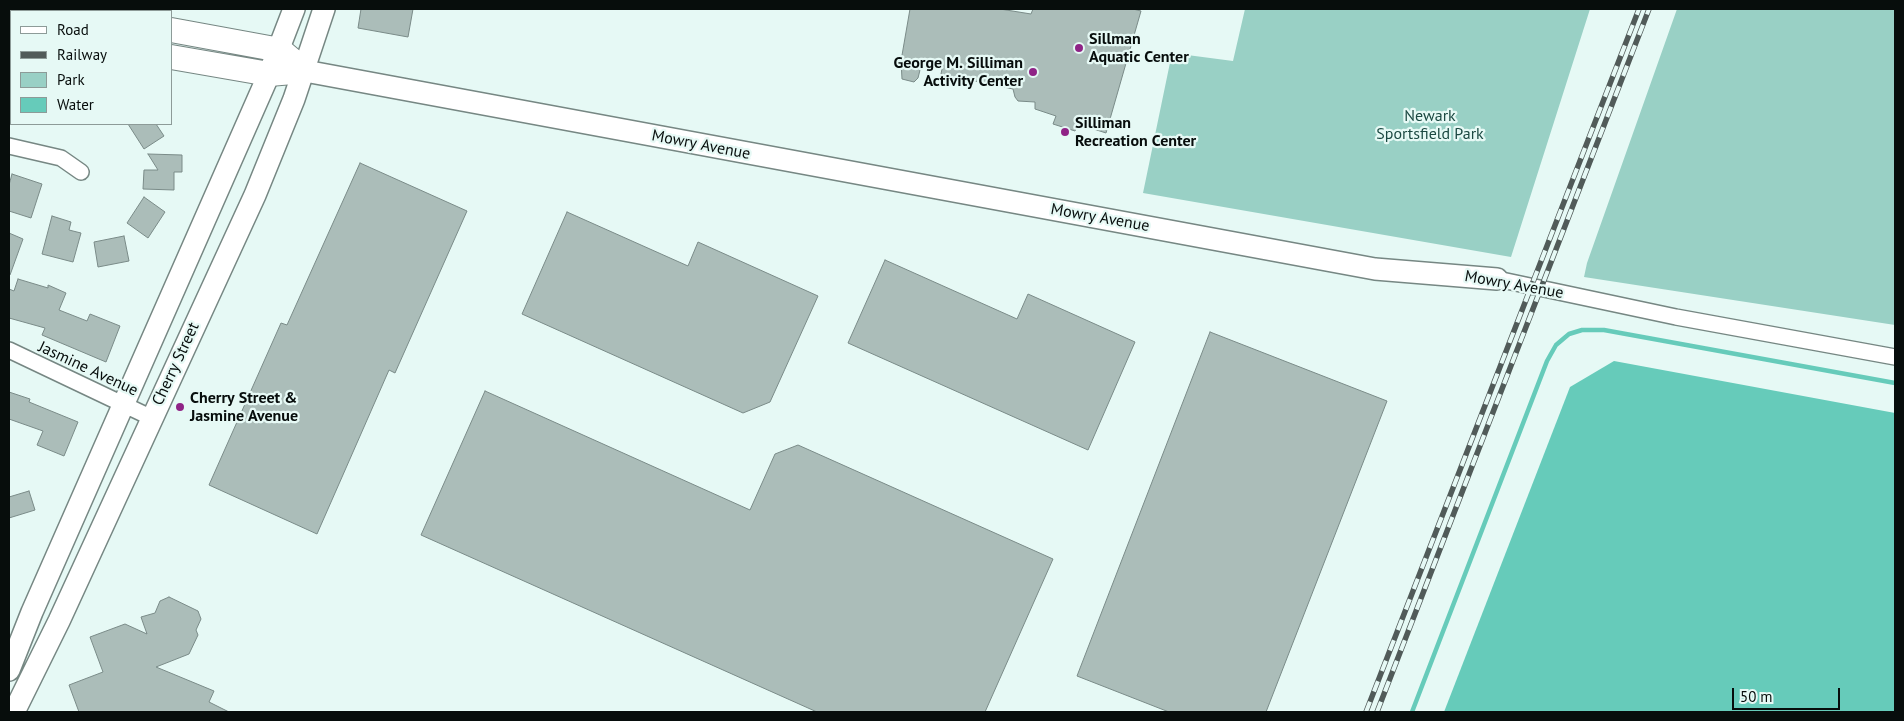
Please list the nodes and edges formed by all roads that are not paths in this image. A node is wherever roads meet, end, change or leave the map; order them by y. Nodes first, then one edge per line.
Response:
1 (294, 9) edge
2 (324, 9) edge
3 (172, 30) edge
4 (280, 50) junction
5 (172, 57) edge
6 (305, 71) junction
7 (269, 74) junction
8 (9, 146) edge
9 (81, 172) dead end
10 (1497, 279) joint
11 (9, 350) edge
12 (1895, 357) edge
13 (124, 405) junction
14 (152, 418) junction
15 (9, 670) edge
16 (14, 712) edge

1 - 4 main road, Cherry Street
2 - 6 main road, Cherry Street
3 - 4 main road, Mowry Avenue
4 - 6 main road, Mowry Avenue
4 - 7 main road, Cherry Street
5 - 7 main road, Mowry Avenue
6 - 7 main road, Mowry Avenue
6 - 10 main road, Mowry Avenue
6 - 14 main road, Cherry Street
7 - 13 main road, Cherry Street
8 - 9 street
10 - 12 street, Mowry Avenue
11 - 13 street, Jasmine Avenue
13 - 14 street, Jasmine Avenue
13 - 15 main road, Cherry Street
14 - 16 main road, Cherry Street

